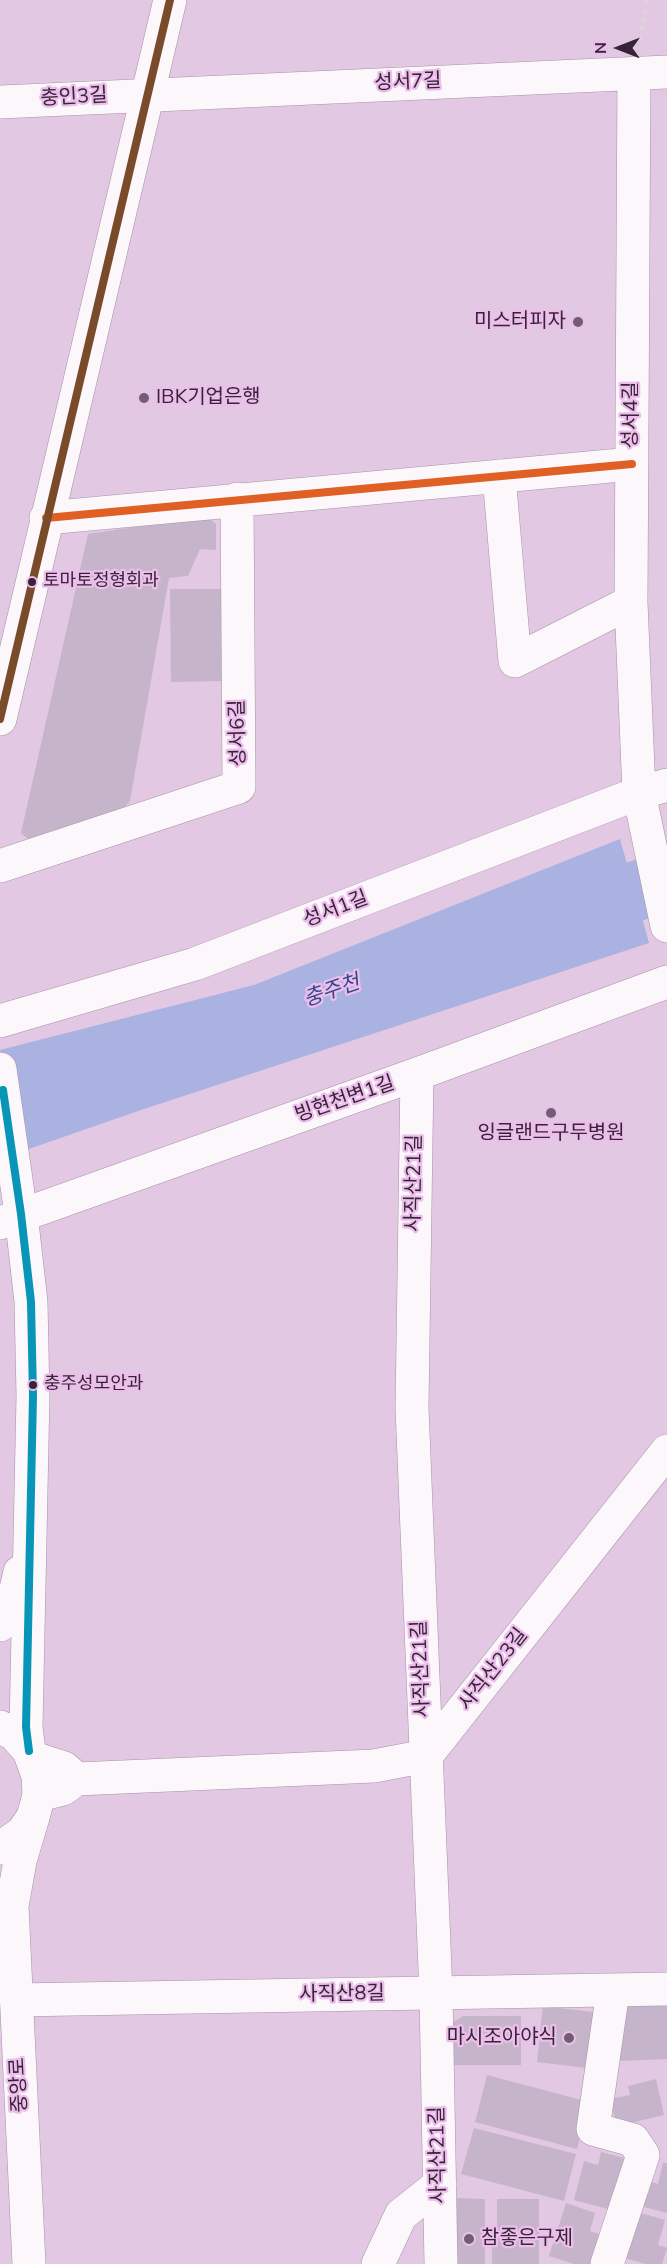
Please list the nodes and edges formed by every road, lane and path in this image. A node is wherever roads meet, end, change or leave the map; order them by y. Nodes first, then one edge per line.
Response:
1 (170, 0) edge
2 (667, 72) edge
3 (634, 73) junction
4 (149, 94) junction
5 (0, 102) edge
6 (632, 464) junction
7 (499, 476) junction
8 (237, 499) junction
9 (46, 518) junction
10 (631, 602) junction
11 (0, 719) edge
12 (653, 789) edge
13 (0, 866) edge
14 (667, 926) edge
15 (667, 982) edge
16 (0, 1021) edge
17 (0, 1069) edge
18 (417, 1074) junction
19 (13, 1208) edge
20 (667, 1451) edge
21 (29, 1538) junction
22 (0, 1625) edge
23 (0, 1727) edge
24 (31, 1755) junction
25 (426, 1756) junction
26 (77, 1779) junction
27 (36, 1806) junction
28 (0, 1848) edge
29 (6, 1896) edge
30 (667, 1989) edge
31 (613, 1991) junction
32 (436, 1994) junction
33 (16, 2000) junction
34 (440, 2184) junction
35 (28, 2264) edge
36 (378, 2264) edge
37 (441, 2264) edge
38 (607, 2264) edge

1 - 4 street
2 - 3 street, 성서7길
3 - 4 street, 성서7길
3 - 6 street, 성서4길
4 - 5 street, 충인3길
4 - 9 street
6 - 7 street
6 - 10 street, 성서4길
7 - 8 street
7 - 10 street
8 - 9 street
8 - 13 street, 성서6길
9 - 11 street
10 - 12 street, 성서4길
12 - 14 street, 성서4길
12 - 16 street, 성서1길
15 - 18 street, 빙현천변1길
17 - 19 street
18 - 19 street, 빙현천변1길
18 - 25 street, 사직산21길
19 - 21 street
20 - 25 street, 사직산23길
21 - 22 street
21 - 24 street
23 - 24 street
24 - 26 street
24 - 27 street
25 - 26 street
25 - 32 street, 사직산21길
26 - 27 street
27 - 28 street
27 - 29 street, 중앙로
29 - 33 street, 중앙로
30 - 31 street, 사직산8길
31 - 32 street, 사직산8길
31 - 38 street
32 - 33 street, 사직산8길
32 - 34 street, 사직산21길
33 - 35 street, 중앙로
34 - 36 street
34 - 37 street, 사직산21길

